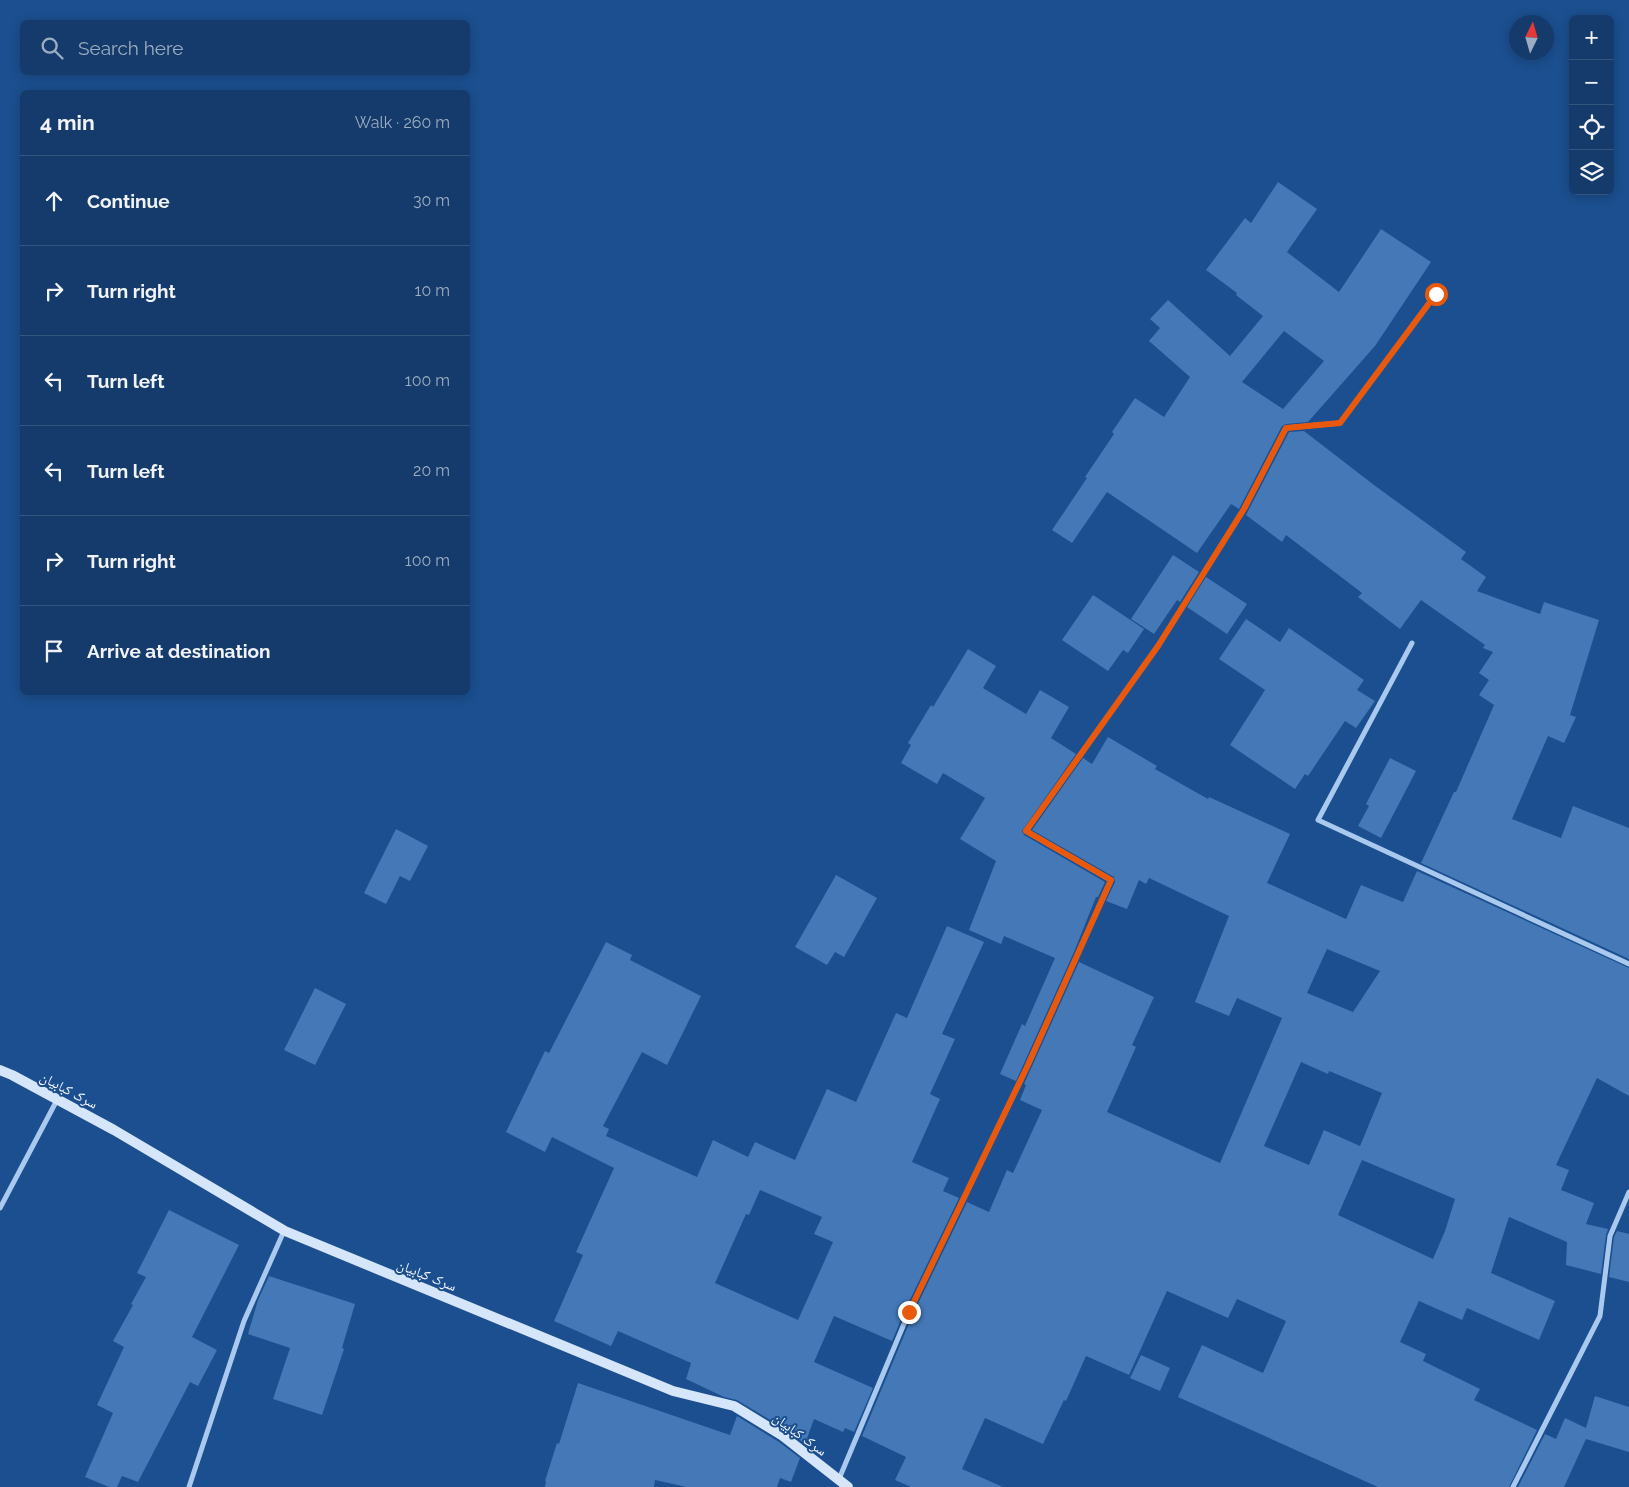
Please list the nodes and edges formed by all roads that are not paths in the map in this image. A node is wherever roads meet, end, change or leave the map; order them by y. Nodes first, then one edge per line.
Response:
1 (1436, 294) dead end
2 (1412, 643) dead end
3 (1629, 964) edge
4 (0, 1070) edge
5 (58, 1099) junction
6 (1629, 1192) edge
7 (0, 1208) edge
8 (284, 1230) junction
9 (839, 1480) junction
10 (189, 1487) edge
11 (848, 1487) edge
12 (1513, 1487) edge

1 - 9 street
2 - 3 street
4 - 5 street, سرک کبابیان
5 - 7 street
5 - 8 street, سرک کبابیان
6 - 12 street
8 - 9 street, سرک کبابیان
8 - 10 street
9 - 11 street, سرک کبابیان

